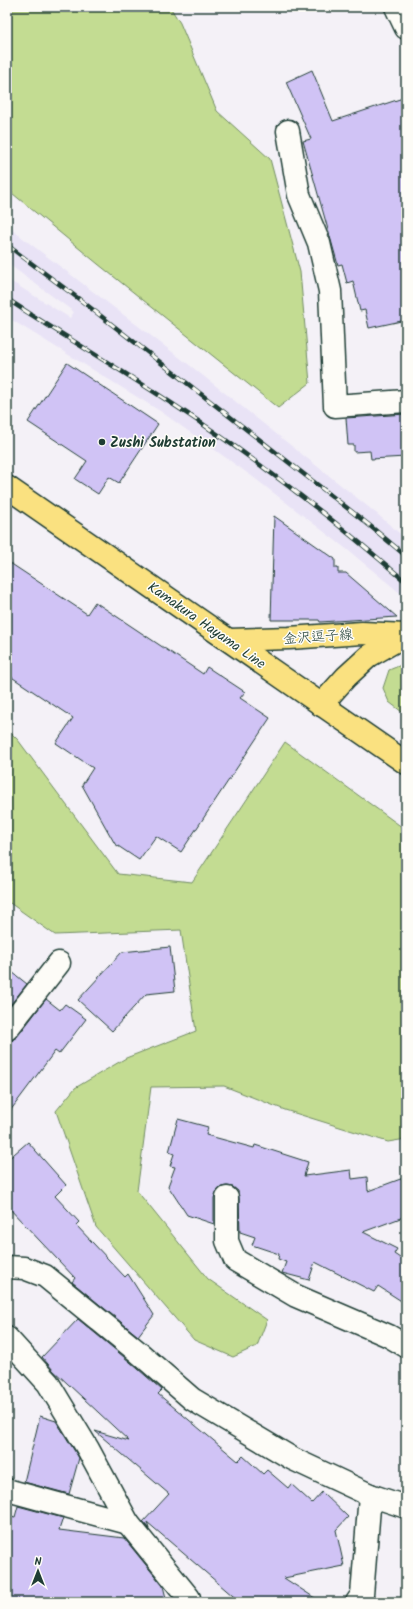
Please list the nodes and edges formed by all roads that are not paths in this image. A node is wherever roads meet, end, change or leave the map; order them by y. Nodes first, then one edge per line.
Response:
1 (396, 7) edge
2 (406, 28) edge
3 (288, 131) dead end
4 (406, 401) edge
5 (7, 487) edge
6 (406, 635) edge
7 (230, 640) junction
8 (321, 705) junction
9 (406, 763) edge
10 (59, 963) dead end
11 (7, 1029) edge
12 (227, 1198) dead end
13 (7, 1267) edge
14 (7, 1338) edge
15 (406, 1346) edge
16 (7, 1490) edge
17 (370, 1494) junction
18 (406, 1507) edge
19 (128, 1523) junction
20 (189, 1602) edge
21 (358, 1602) edge

1 - 2 street
3 - 4 street
5 - 7 main road, Kamakura Hayama Line
6 - 7 main road, 金沢逗子線
6 - 8 main road, 金沢逗子線
7 - 8 main road, Kamakura Hayama Line
8 - 9 main road, Kamakura Hayama Line
10 - 11 street
12 - 15 street
13 - 17 street
14 - 19 street
16 - 19 street
17 - 18 street
17 - 21 street
19 - 20 street

